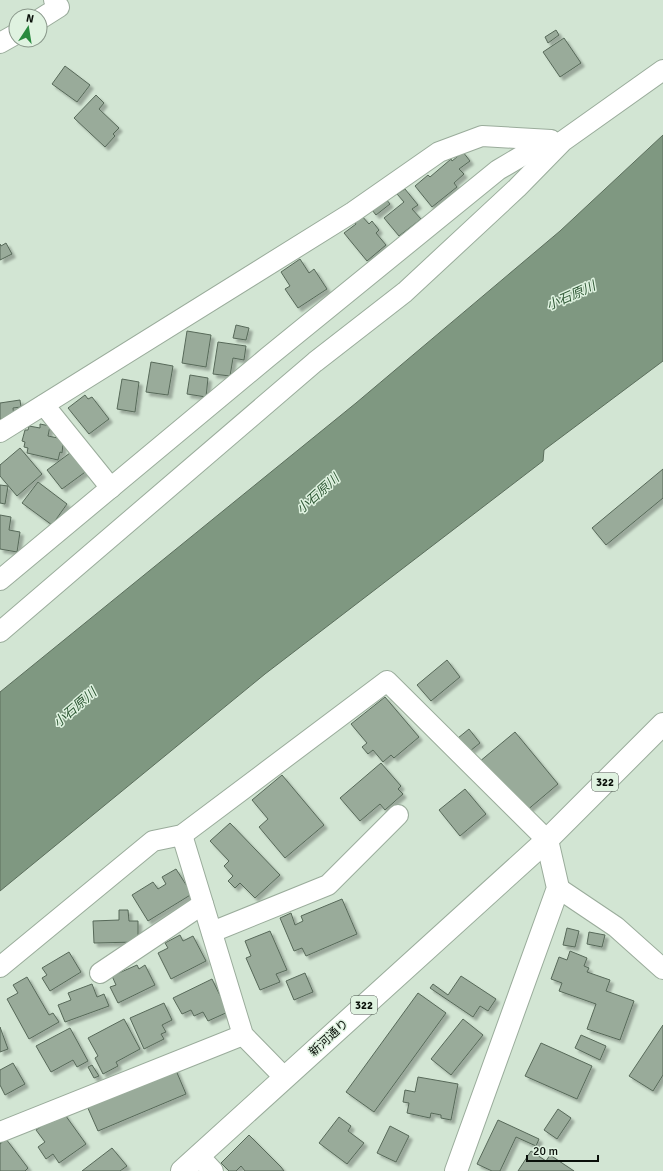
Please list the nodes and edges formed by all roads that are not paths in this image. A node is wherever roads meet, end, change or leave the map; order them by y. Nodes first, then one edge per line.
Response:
1 (54, 0) edge
2 (48, 14) edge
3 (663, 70) edge
4 (556, 141) junction
5 (44, 405) junction
6 (0, 432) edge
7 (111, 488) junction
8 (0, 580) edge
9 (0, 632) edge
10 (663, 724) edge
11 (398, 815) dead end
12 (182, 835) junction
13 (547, 840) junction
14 (558, 888) junction
15 (203, 904) junction
16 (212, 932) junction
17 (0, 967) edge
18 (663, 969) edge
19 (100, 973) dead end
20 (243, 1035) junction
21 (285, 1078) junction
22 (0, 1132) edge
23 (206, 1163) edge
24 (182, 1171) edge
25 (456, 1171) edge

1 - 2 street
3 - 4 street
4 - 5 street
4 - 7 street
4 - 9 street
5 - 6 street
5 - 7 street
7 - 8 street
10 - 13 main road, 322
11 - 16 street
12 - 13 street
12 - 15 street
12 - 17 street
13 - 14 main road
13 - 21 main road, 新河通り / 322
14 - 18 street
14 - 25 main road
15 - 16 street
15 - 19 street
16 - 20 street
20 - 21 street
20 - 22 street
21 - 23 main road, 新河通り / 322
23 - 24 main road, 新河通り / 322

